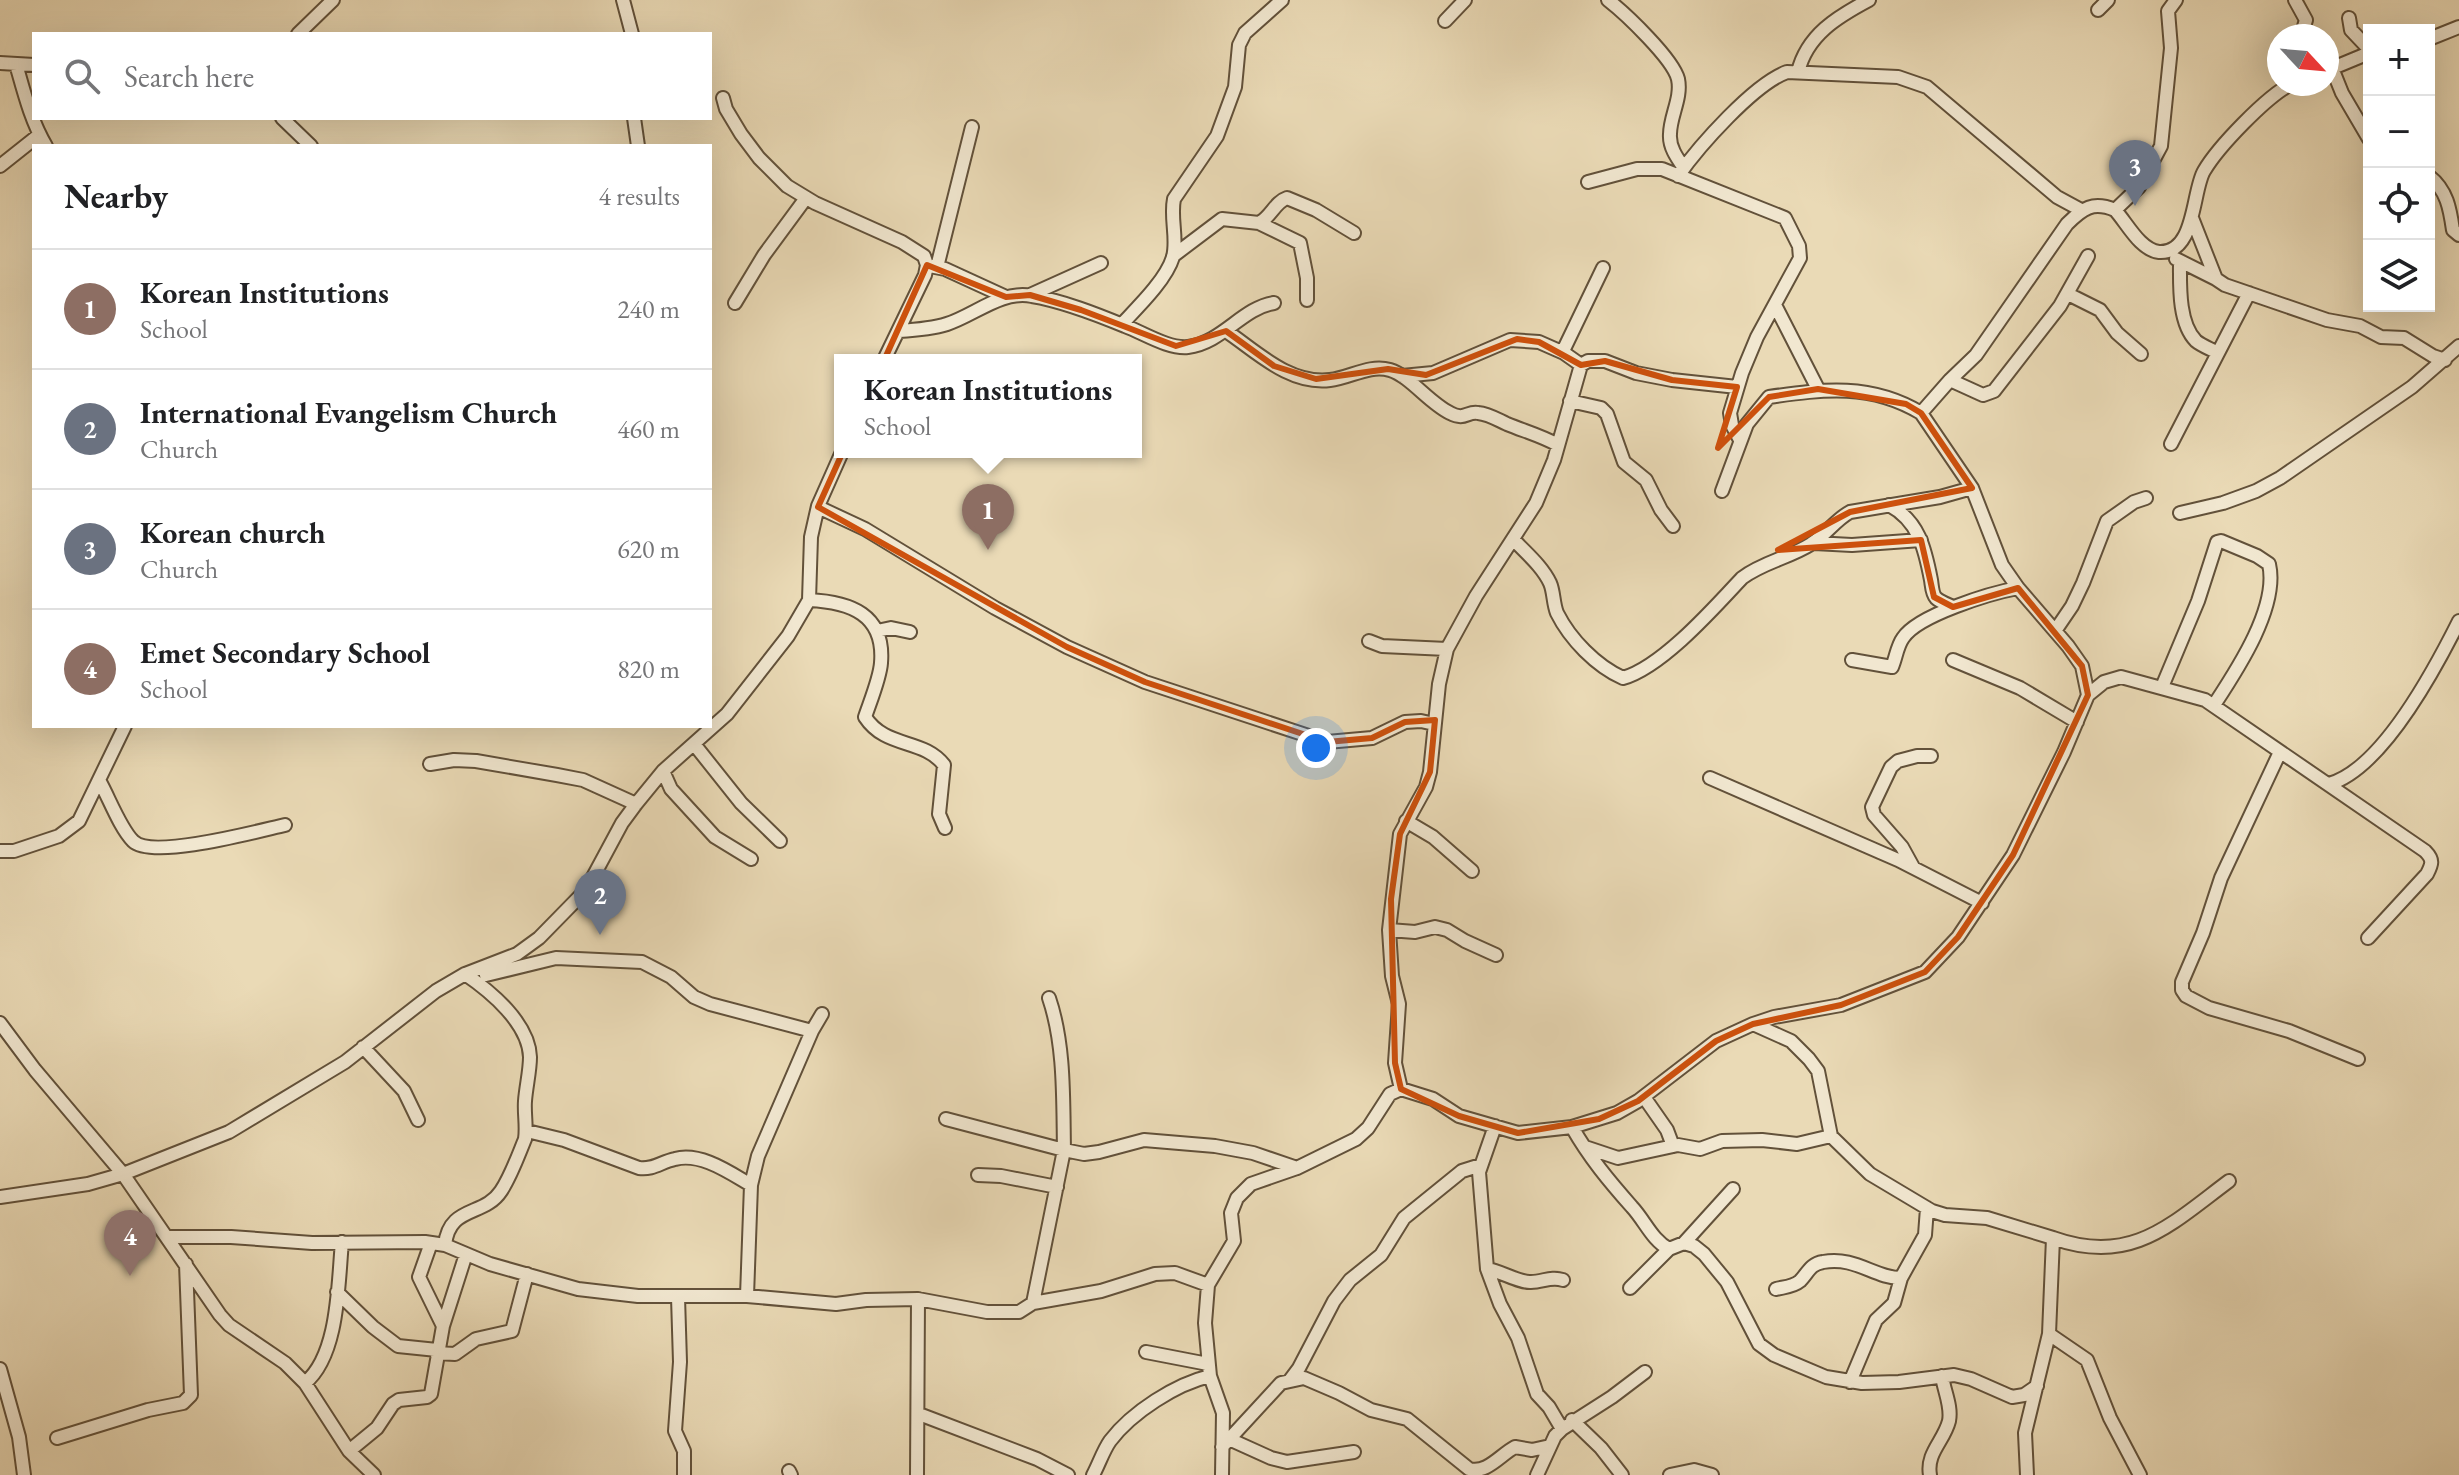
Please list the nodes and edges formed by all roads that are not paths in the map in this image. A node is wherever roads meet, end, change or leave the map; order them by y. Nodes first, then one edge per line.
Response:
1 (333, 0) edge
2 (623, 0) edge
3 (1282, 0) edge
4 (1465, 0) edge
5 (1608, 0) edge
6 (1869, 0) edge
7 (2108, 0) edge
8 (2176, 0) edge
9 (2295, 0) edge
10 (2098, 10) dead end
11 (2349, 18) dead end
12 (1445, 21) dead end
13 (2305, 24) edge
14 (2459, 27) edge
15 (300, 32) edge
16 (631, 32) edge
17 (2435, 37) edge
18 (2363, 44) edge
19 (2363, 54) edge
20 (0, 63) edge
21 (16, 64) junction
22 (2339, 64) edge
23 (32, 65) edge
24 (1798, 72) junction
25 (2339, 87) edge
26 (2276, 96) edge
27 (723, 98) dead end
28 (32, 111) edge
29 (35, 120) edge
30 (284, 120) edge
31 (634, 120) edge
32 (972, 127) dead end
33 (2363, 129) edge
34 (42, 140) edge
35 (309, 144) edge
36 (638, 144) edge
37 (32, 146) edge
38 (0, 166) edge
39 (1681, 172) junction
40 (1588, 182) dead end
41 (2435, 182) edge
42 (806, 198) junction
43 (2081, 210) junction
44 (2115, 210) junction
45 (2192, 218) junction
46 (1259, 223) junction
47 (1354, 233) dead end
48 (2459, 235) edge
49 (2162, 252) junction
50 (1173, 256) junction
51 (2088, 256) dead end
52 (2180, 261) junction
53 (1101, 263) dead end
54 (932, 266) junction
55 (1603, 268) dead end
56 (2216, 279) junction
57 (2249, 293) junction
58 (2068, 294) junction
59 (1030, 295) junction
60 (1006, 297) junction
61 (1307, 300) dead end
62 (735, 303) dead end
63 (1274, 303) dead end
64 (1775, 305) junction
65 (1122, 324) junction
66 (899, 331) junction
67 (1226, 331) junction
68 (2459, 346) edge
69 (1564, 353) junction
70 (2218, 353) junction
71 (887, 354) edge
72 (2141, 354) dead end
73 (2445, 360) junction
74 (1581, 365) junction
75 (1402, 376) junction
76 (1950, 380) junction
77 (1737, 387) junction
78 (1818, 389) junction
79 (1570, 401) junction
80 (1921, 413) junction
81 (1740, 440) junction
82 (2171, 444) dead end
83 (1558, 445) junction
84 (839, 458) edge
85 (1972, 488) junction
86 (1722, 491) dead end
87 (2146, 498) dead end
88 (1889, 505) junction
89 (818, 507) junction
90 (2180, 513) dead end
91 (1673, 526) dead end
92 (1514, 540) junction
93 (1921, 540) junction
94 (1814, 543) junction
95 (2018, 588) junction
96 (809, 600) junction
97 (1953, 607) junction
98 (2459, 621) edge
99 (877, 631) junction
100 (2055, 631) junction
101 (910, 632) dead end
102 (1369, 641) dead end
103 (1447, 649) junction
104 (1852, 660) dead end
105 (1953, 660) dead end
106 (2162, 687) junction
107 (2088, 695) junction
108 (2214, 705) junction
109 (2077, 722) junction
110 (1434, 724) junction
111 (124, 728) edge
112 (694, 744) junction
113 (2280, 752) junction
114 (1931, 756) dead end
115 (430, 764) dead end
116 (663, 771) junction
117 (1710, 778) dead end
118 (100, 782) junction
119 (2329, 784) junction
120 (636, 804) junction
121 (1406, 821) junction
122 (285, 825) dead end
123 (945, 828) dead end
124 (780, 841) dead end
125 (0, 851) edge
126 (751, 859) dead end
127 (1913, 867) junction
128 (1472, 871) dead end
129 (1982, 903) junction
130 (1389, 930) junction
131 (2368, 938) dead end
132 (1496, 955) dead end
133 (468, 976) junction
134 (1049, 998) dead end
135 (822, 1014) dead end
136 (0, 1023) edge
137 (1753, 1024) junction
138 (812, 1031) junction
139 (363, 1047) junction
140 (2358, 1059) dead end
141 (1401, 1089) junction
142 (1644, 1097) junction
143 (946, 1119) dead end
144 (418, 1120) dead end
145 (1495, 1126) junction
146 (1572, 1127) junction
147 (527, 1131) junction
148 (1831, 1136) junction
149 (1673, 1146) junction
150 (1583, 1147) junction
151 (1064, 1150) junction
152 (1481, 1165) junction
153 (1297, 1168) junction
154 (123, 1174) junction
155 (978, 1175) dead end
156 (2229, 1181) dead end
157 (751, 1185) junction
158 (1057, 1187) junction
159 (1733, 1189) dead end
160 (0, 1197) edge
161 (1927, 1208) junction
162 (168, 1237) junction
163 (2053, 1238) junction
164 (342, 1242) junction
165 (431, 1243) junction
166 (1684, 1243) junction
167 (445, 1245) junction
168 (1669, 1249) junction
169 (466, 1254) junction
170 (186, 1264) junction
171 (1487, 1269) junction
172 (527, 1274) junction
173 (1901, 1278) junction
174 (1563, 1280) dead end
175 (1208, 1285) junction
176 (1630, 1288) dead end
177 (1776, 1289) dead end
178 (337, 1292) junction
179 (747, 1296) junction
180 (678, 1297) junction
181 (918, 1299) junction
182 (1033, 1303) junction
183 (443, 1326) junction
184 (2049, 1334) junction
185 (436, 1352) junction
186 (1146, 1352) dead end
187 (0, 1369) edge
188 (1209, 1370) junction
189 (1645, 1372) dead end
190 (1942, 1376) junction
191 (1290, 1380) junction
192 (1850, 1382) junction
193 (305, 1383) junction
194 (2037, 1386) junction
195 (919, 1414) junction
196 (1567, 1424) junction
197 (57, 1438) dead end
198 (1225, 1443) junction
199 (1550, 1446) junction
200 (349, 1451) junction
201 (1354, 1452) dead end
202 (1050, 1470) edge
203 (24, 1475) edge
204 (374, 1475) edge
205 (684, 1475) edge
206 (917, 1475) edge
207 (1068, 1475) edge
208 (1093, 1475) edge
209 (1222, 1475) edge
210 (1537, 1475) edge
211 (1622, 1475) edge
212 (1670, 1475) edge
213 (1712, 1475) edge
214 (1930, 1475) edge
215 (2027, 1475) edge
216 (2140, 1475) edge

1 - 15 street
2 - 16 street
3 - 50 street
4 - 12 street
5 - 39 street
6 - 24 street
7 - 10 street
8 - 44 street
9 - 13 street
11 - 18 street
14 - 17 street
19 - 22 street
20 - 21 street
21 - 23 street
21 - 28 street
24 - 39 street
24 - 43 street
25 - 33 street
26 - 45 street
27 - 42 street
29 - 34 street
30 - 35 street
31 - 36 street
32 - 54 street
37 - 38 street
39 - 40 street
39 - 64 street
41 - 48 street
42 - 54 street
42 - 62 street
43 - 44 street
43 - 76 street
44 - 49 street
45 - 49 street
45 - 56 street
46 - 47 street
46 - 50 street
46 - 61 street
49 - 52 street
50 - 65 street
51 - 58 street
52 - 56 street
52 - 70 street
53 - 59 street
54 - 60 street
54 - 66 street
55 - 69 street
56 - 57 street
57 - 70 street
57 - 73 street
58 - 72 street
58 - 76 street
59 - 60 street
59 - 65 street
60 - 66 street
63 - 67 street
64 - 77 street
64 - 78 street
65 - 67 street
66 - 71 street
67 - 75 street
68 - 73 street
69 - 74 street
69 - 75 street
70 - 82 street
73 - 90 street
74 - 77 street
74 - 79 street
75 - 83 street
76 - 80 street
77 - 81 street
78 - 80 street
78 - 81 street
79 - 83 street
79 - 91 street
80 - 85 street
81 - 86 street
83 - 92 street
84 - 89 street
85 - 88 street
85 - 95 street
87 - 100 street
88 - 93 street
88 - 94 street
89 - 96 street
89 - 110 street
92 - 94 street
92 - 103 street
93 - 94 street
93 - 97 street
95 - 97 street
95 - 100 street
96 - 99 street
96 - 112 street
97 - 104 street
98 - 119 street
99 - 101 street
99 - 123 street
100 - 107 street
102 - 103 street
103 - 110 street
105 - 109 street
106 - 107 street
106 - 108 street
106 - 108 street
107 - 109 street
108 - 113 street
109 - 129 street
110 - 121 street
111 - 118 street
112 - 116 street
112 - 124 street
113 - 119 street
113 - 140 street
114 - 127 street
115 - 120 street
116 - 120 street
116 - 126 street
117 - 127 street
118 - 122 street
118 - 125 street
119 - 131 street
120 - 133 street
121 - 128 street
121 - 130 street
127 - 129 street
129 - 137 street
130 - 132 street
130 - 141 street
133 - 138 street
133 - 139 street
133 - 147 street
134 - 151 street
135 - 138 street
136 - 154 street
137 - 142 street
137 - 148 street
138 - 157 street
139 - 144 street
139 - 154 street
141 - 145 street
141 - 153 street
142 - 146 street
142 - 149 street
143 - 151 street
145 - 146 street
145 - 152 street
146 - 150 street
147 - 157 street
147 - 167 street
148 - 149 street
148 - 161 street
149 - 150 street
150 - 168 street
151 - 153 street
151 - 158 street
152 - 171 street
152 - 191 street
153 - 175 street
154 - 160 street
154 - 162 street
155 - 158 street
156 - 163 street
157 - 179 street
158 - 182 street
159 - 166 street
161 - 163 street
161 - 173 street
162 - 164 street
162 - 170 street
163 - 184 street
164 - 165 street
164 - 178 street
165 - 167 street
165 - 183 street
166 - 168 street
166 - 192 street
167 - 169 street
168 - 176 street
169 - 172 street
169 - 183 street
170 - 193 street
170 - 197 street
171 - 174 street
171 - 196 street
172 - 180 street
172 - 185 street
173 - 177 street
173 - 192 street
175 - 182 street
175 - 188 street
178 - 185 street
178 - 193 street
179 - 180 street
179 - 181 street
180 - 205 street
181 - 182 street
181 - 195 street
183 - 185 street
184 - 194 street
184 - 216 street
185 - 200 street
186 - 188 street
187 - 203 street
188 - 198 street
188 - 208 street
189 - 196 street
190 - 192 street
190 - 194 street
190 - 214 street
191 - 198 street
191 - 199 street
193 - 200 street
194 - 215 street
195 - 202 street
195 - 206 street
196 - 199 street
196 - 211 street
198 - 201 street
198 - 209 street
199 - 210 street
200 - 204 street
202 - 207 street
212 - 213 street

